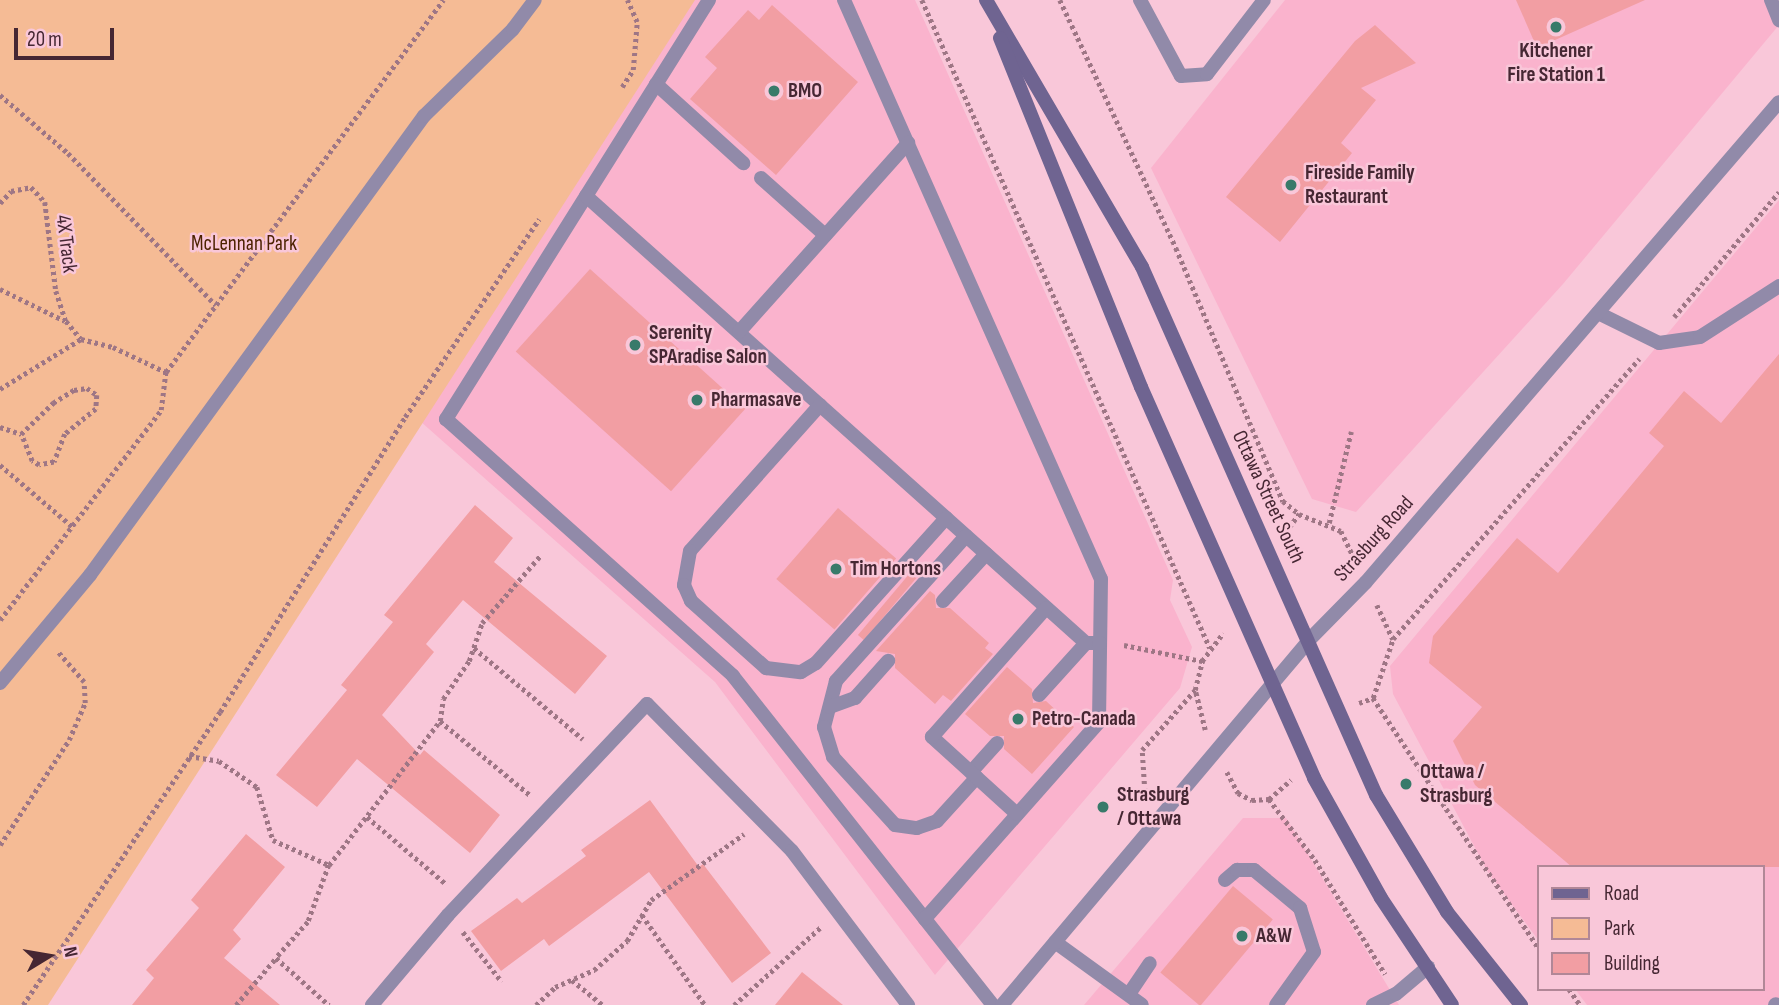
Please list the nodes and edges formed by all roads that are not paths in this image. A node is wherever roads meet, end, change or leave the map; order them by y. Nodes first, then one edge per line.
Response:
1 (535, 0) edge
2 (709, 0) edge
3 (844, 0) edge
4 (985, 0) edge
5 (1140, 0) edge
6 (1264, 0) edge
7 (1770, 0) edge
8 (1779, 20) edge
9 (656, 84) junction
10 (1779, 102) edge
11 (908, 143) junction
12 (744, 163) dead end
13 (761, 178) dead end
14 (586, 196) junction
15 (825, 235) junction
16 (1779, 286) edge
17 (1598, 313) junction
18 (739, 332) junction
19 (820, 405) junction
20 (946, 518) junction
21 (966, 536) junction
22 (986, 554) junction
23 (943, 601) dead end
24 (1046, 608) junction
25 (1309, 640) junction
26 (1093, 643) junction
27 (888, 661) dead end
28 (1274, 682) junction
29 (0, 683) edge
30 (1040, 695) dead end
31 (830, 707) junction
32 (997, 743) dead end
33 (974, 775) junction
34 (1017, 814) junction
35 (1225, 880) dead end
36 (925, 919) junction
37 (1055, 942) junction
38 (1150, 963) dead end
39 (1428, 967) junction
40 (1129, 994) junction
41 (372, 1005) edge
42 (908, 1005) edge
43 (993, 1005) edge
44 (1002, 1005) edge
45 (1142, 1005) edge
46 (1276, 1005) edge
47 (1373, 1005) edge
48 (1452, 1005) edge
49 (1521, 1005) edge

1 - 29 street
2 - 9 street
3 - 11 street
4 - 25 main road, Ottawa Street South
4 - 28 main road, Ottawa Street South
5 - 6 street
7 - 8 street
9 - 12 street
9 - 14 street
10 - 17 street, Strasburg Road
11 - 15 street
11 - 26 street
13 - 15 street
14 - 18 street
14 - 36 street
15 - 18 street
16 - 17 street
17 - 25 street, Strasburg Road
18 - 19 street
19 - 20 street
19 - 20 street
20 - 21 street
21 - 22 street
21 - 31 street
22 - 23 street
22 - 24 street
24 - 26 street
24 - 33 street
25 - 28 street, Strasburg Road
25 - 49 main road, Ottawa Street South
26 - 30 street
26 - 34 street
27 - 31 street
28 - 37 street, Strasburg Road
28 - 39 main road, Ottawa Street South
31 - 33 street
32 - 33 street
33 - 34 street
34 - 36 street
35 - 46 street
36 - 43 street
37 - 40 street
37 - 44 street, Strasburg Road
38 - 40 street
39 - 47 street
39 - 48 main road, Ottawa Street South
40 - 45 street
41 - 42 street

